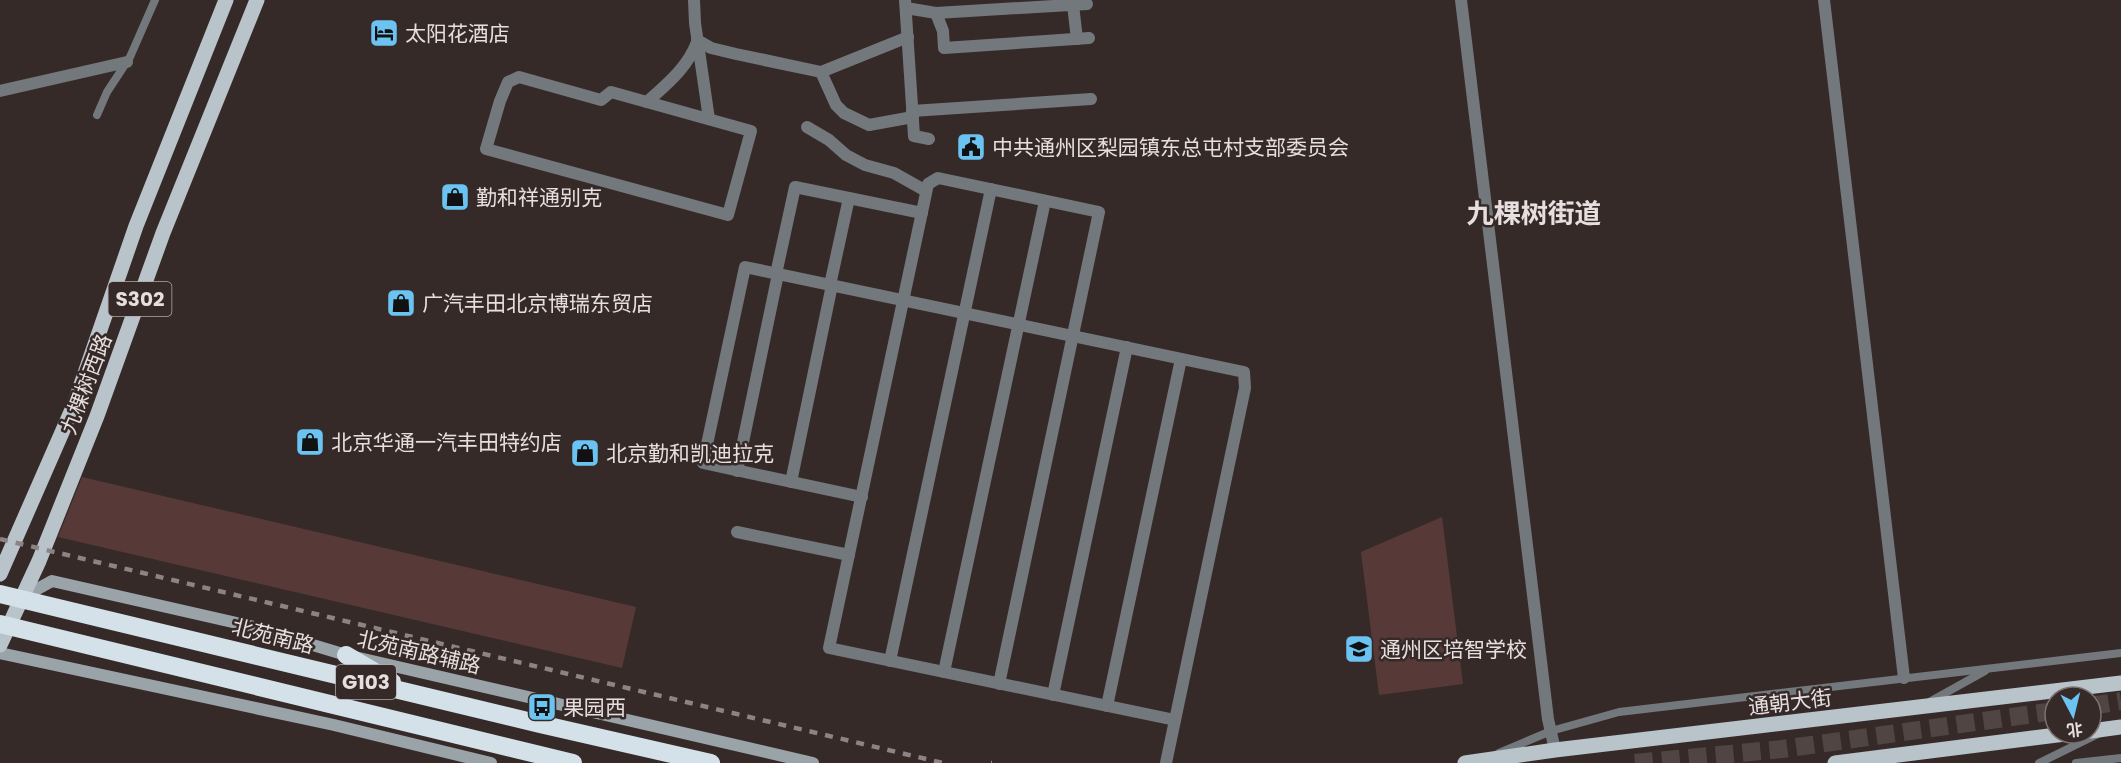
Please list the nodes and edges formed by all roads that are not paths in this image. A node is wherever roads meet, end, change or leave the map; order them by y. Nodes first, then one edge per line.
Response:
1 (155, 0) edge
2 (226, 0) edge
3 (257, 0) edge
4 (694, 0) edge
5 (1461, 0) edge
6 (1824, 0) edge
7 (905, 4) edge
8 (1087, 4) dead end
9 (1074, 5) junction
10 (936, 14) junction
11 (908, 38) junction
12 (697, 40) junction
13 (127, 62) junction
14 (821, 72) junction
15 (0, 91) edge
16 (1091, 99) dead end
17 (647, 102) junction
18 (913, 114) junction
19 (97, 115) dead end
20 (709, 119) junction
21 (807, 127) dead end
22 (929, 139) dead end
23 (990, 189) junction
24 (927, 191) junction
25 (849, 198) junction
26 (1045, 201) junction
27 (922, 213) junction
28 (777, 274) junction
29 (831, 285) junction
30 (903, 300) junction
31 (964, 313) junction
32 (1018, 324) junction
33 (1072, 336) junction
34 (1127, 347) junction
35 (1181, 359) junction
36 (737, 471) junction
37 (791, 482) junction
38 (862, 497) junction
39 (737, 531) dead end
40 (849, 555) junction
41 (0, 574) edge
42 (0, 594) edge
43 (21, 598) junction
44 (4, 625) edge
45 (0, 645) edge
46 (0, 653) edge
47 (2121, 653) edge
48 (346, 655) junction
49 (890, 661) junction
50 (1991, 668) junction
51 (945, 672) junction
52 (1904, 678) junction
53 (2121, 683) edge
54 (999, 684) junction
55 (409, 693) junction
56 (1053, 695) junction
57 (1107, 706) junction
58 (1920, 707) junction
59 (1174, 720) junction
60 (2116, 728) edge
61 (1551, 731) junction
62 (2043, 737) edge
63 (1555, 750) junction
64 (2121, 758) edge
65 (1482, 760) junction
66 (491, 763) edge
67 (573, 763) edge
68 (711, 763) edge
69 (813, 763) edge
70 (1166, 763) edge
71 (1465, 763) edge
72 (1835, 763) edge
73 (2039, 763) edge
74 (2076, 763) edge

1 - 13 lane
2 - 41 main road, 九棵树西路 / S302
3 - 43 main road, 九棵树西路 / S302
4 - 12 street
5 - 61 street
6 - 52 street
7 - 10 street
7 - 11 street
8 - 9 street
9 - 10 street
9 - 10 street
11 - 14 street
11 - 18 street
12 - 14 street
12 - 17 street
12 - 20 street
13 - 15 street
13 - 19 lane
14 - 18 street
16 - 18 street
17 - 20 street
17 - 20 street
18 - 22 street
21 - 24 street
23 - 24 street
23 - 26 street
23 - 31 street
24 - 27 street
25 - 27 street
25 - 28 street
25 - 29 street
26 - 32 street
26 - 33 street
27 - 30 street
28 - 29 street
28 - 36 street
28 - 36 street
29 - 30 street
29 - 37 street
30 - 31 street
30 - 38 street
31 - 32 street
31 - 49 street
32 - 33 street
32 - 51 street
33 - 34 street
33 - 54 street
34 - 35 street
34 - 56 street
35 - 57 street
35 - 59 street
36 - 37 street
37 - 38 street
38 - 40 street
39 - 40 street
40 - 49 street
42 - 43 highway, 北苑南路 / G103
43 - 44 main road, 九棵树西路 / S302
43 - 48 street, 北苑南路辅路
43 - 55 highway, 北苑南路 / G103
44 - 45 main road, 九棵树西路 / S302
44 - 67 highway, G103
46 - 66 street
47 - 50 lane
48 - 55 highway
48 - 69 street, 北苑南路辅路
49 - 51 street
50 - 52 lane
50 - 58 lane
51 - 54 street
52 - 61 lane
53 - 58 main road, 通朝大街
54 - 56 street
55 - 68 highway, 北苑南路 / G103
56 - 57 street
57 - 59 street
58 - 63 main road, 通朝大街
59 - 70 street
60 - 73 lane
61 - 63 street
61 - 65 lane
62 - 72 main road
63 - 65 main road, 通朝大街
64 - 74 lane
65 - 71 main road, 通朝大街

